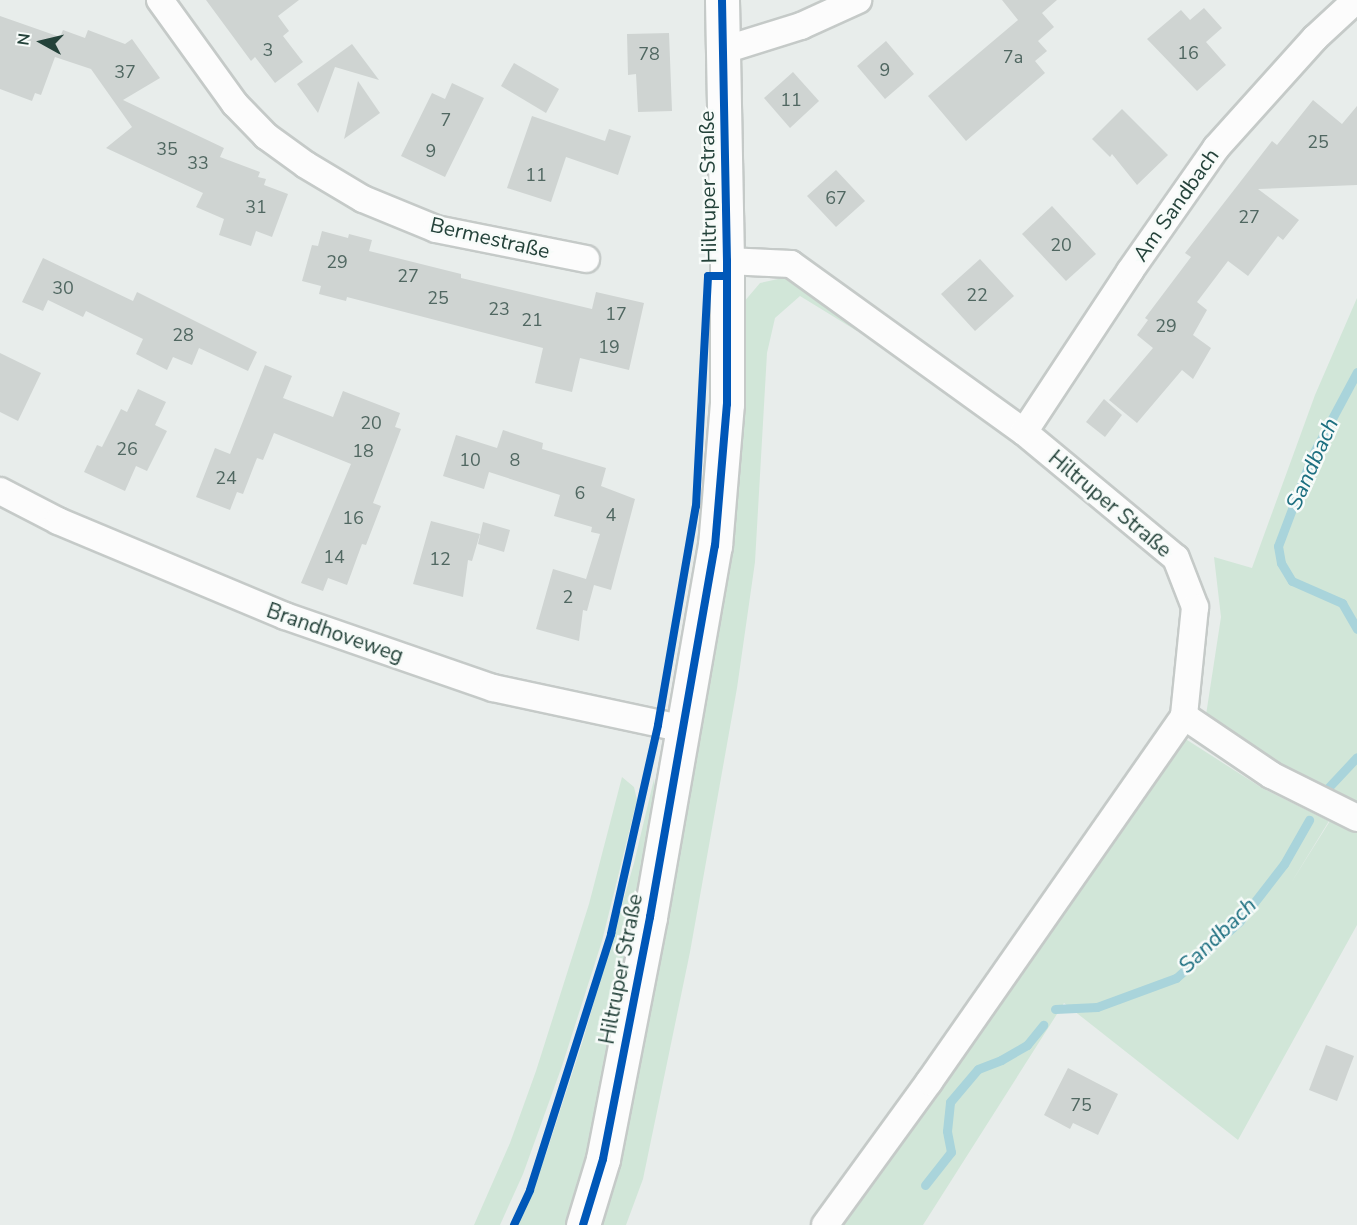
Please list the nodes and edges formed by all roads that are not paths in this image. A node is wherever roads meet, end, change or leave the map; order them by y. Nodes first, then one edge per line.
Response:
1 (160, 0) edge
2 (722, 0) edge
3 (858, 0) edge
4 (1356, 0) edge
5 (724, 50) junction
6 (586, 259) dead end
7 (727, 261) junction
8 (1024, 432) junction
9 (0, 491) edge
10 (1184, 716) junction
11 (685, 729) junction
12 (1357, 818) edge
13 (583, 1225) edge
14 (825, 1225) edge

1 - 6 street, Bermestraße
2 - 5 street, Hiltruper Straße
3 - 5 street
4 - 8 street, Am Sandbach
5 - 7 street, Hiltruper Straße
7 - 8 street, Hiltruper Straße
7 - 11 street, Hiltruper Straße
8 - 10 street, Hiltruper Straße
9 - 11 street, Brandhoveweg
10 - 12 street
10 - 14 street, Hiltruper Straße
11 - 13 street, Hiltruper Straße

